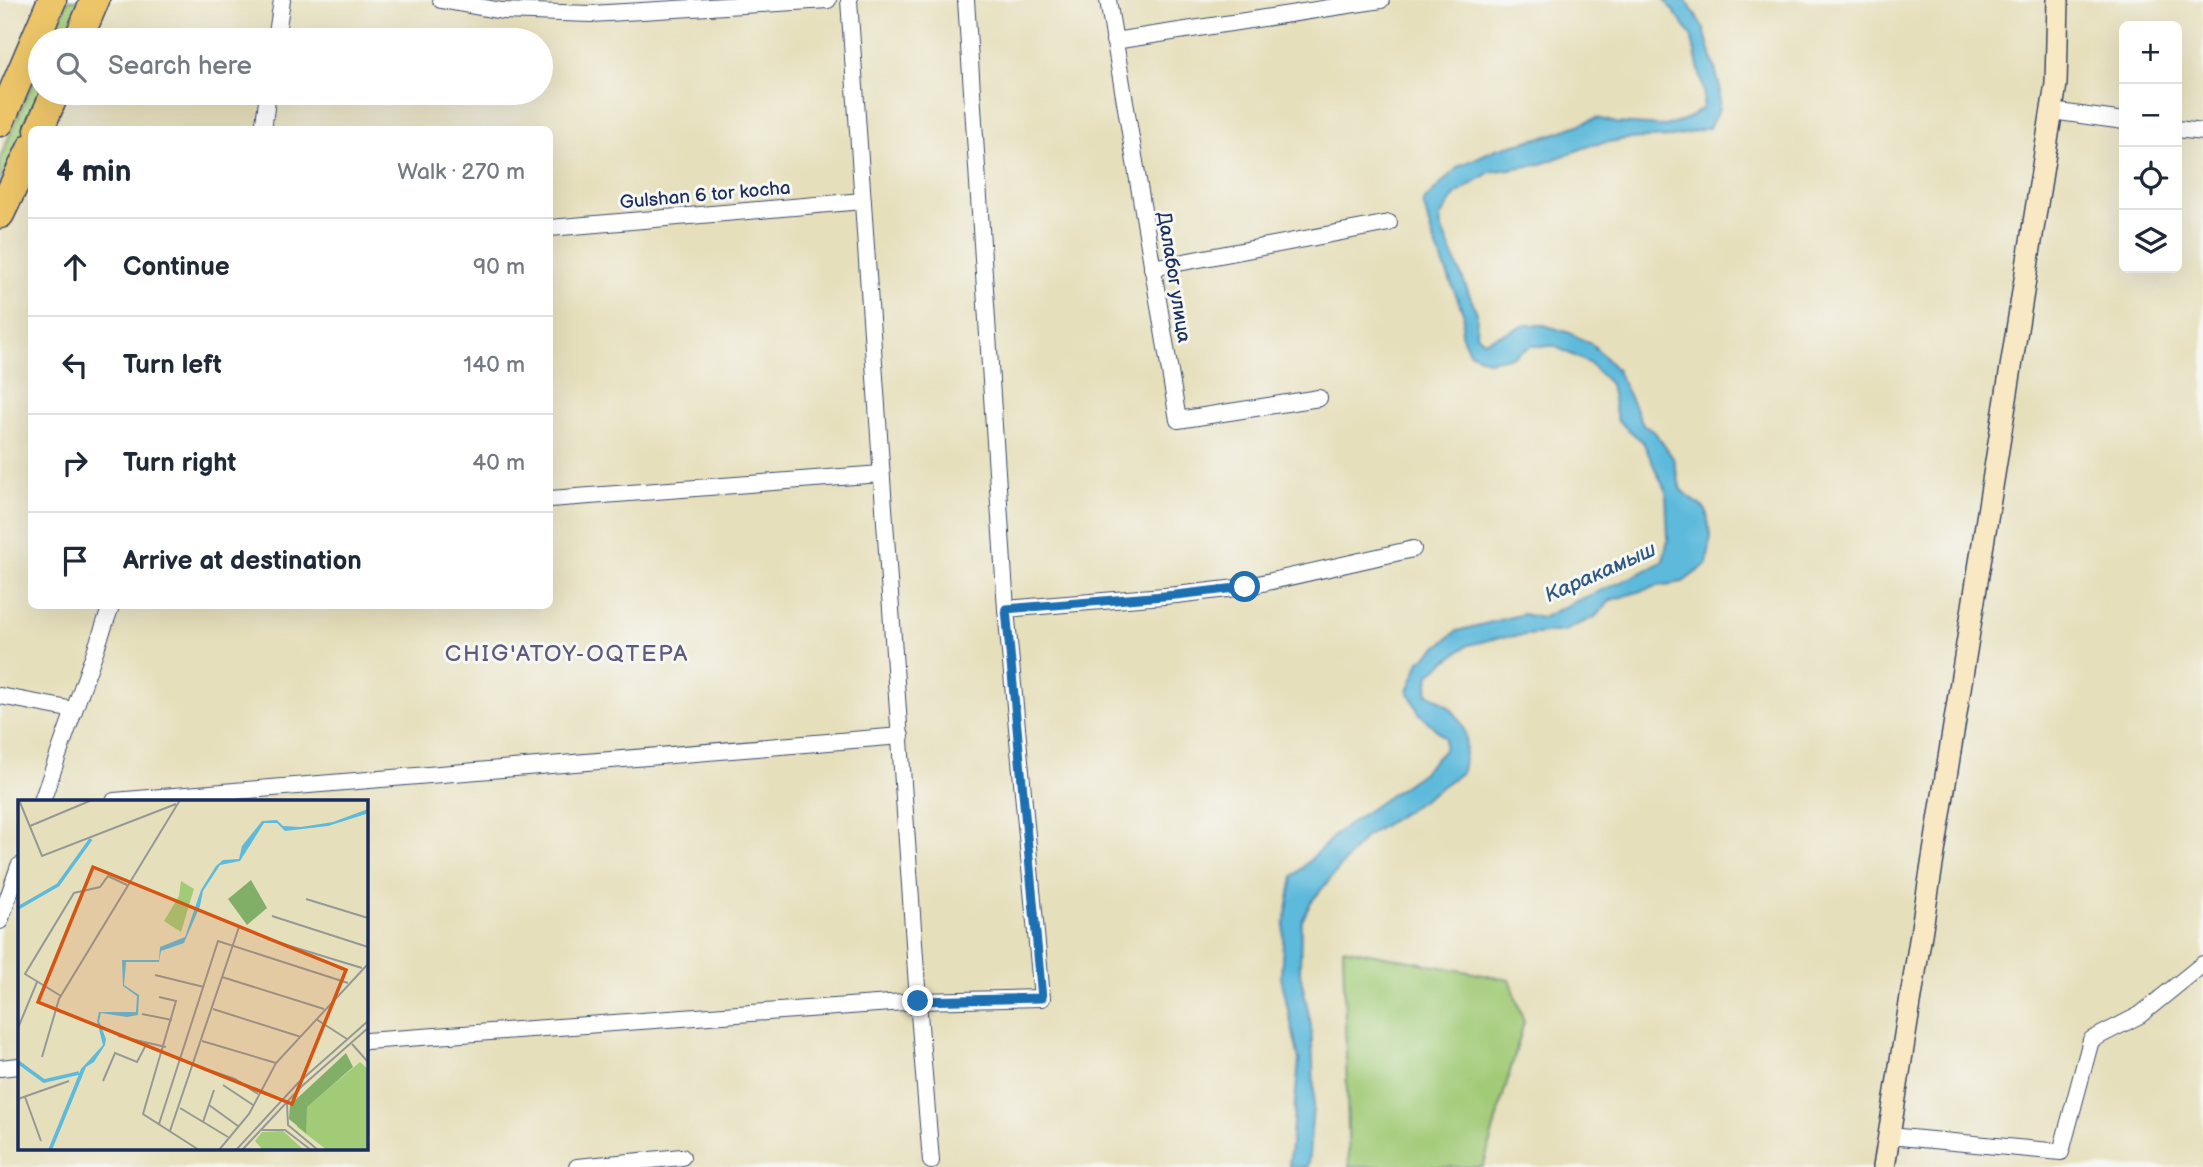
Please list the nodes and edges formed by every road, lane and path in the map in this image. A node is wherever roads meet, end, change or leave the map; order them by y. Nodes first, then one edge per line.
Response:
1 (40, 0) edge
2 (52, 0) edge
3 (95, 0) edge
4 (282, 0) edge
5 (441, 0) edge
6 (828, 0) edge
7 (849, 0) edge
8 (967, 0) edge
9 (1108, 0) edge
10 (1381, 0) edge
11 (2058, 0) edge
12 (1268, 8) edge
13 (36, 28) edge
14 (40, 28) edge
15 (83, 28) edge
16 (278, 28) edge
17 (1114, 41) junction
18 (28, 58) edge
19 (50, 105) edge
20 (266, 105) edge
21 (2052, 111) junction
22 (2119, 120) edge
23 (0, 122) edge
24 (41, 126) edge
25 (263, 126) edge
26 (2182, 130) edge
27 (2203, 132) edge
28 (28, 155) edge
29 (863, 201) junction
30 (0, 214) edge
31 (1390, 223) dead end
32 (553, 228) edge
33 (1152, 268) junction
34 (1319, 398) dead end
35 (881, 474) junction
36 (553, 499) edge
37 (1413, 549) dead end
38 (110, 609) edge
39 (1006, 609) junction
40 (0, 696) edge
41 (74, 710) junction
42 (901, 736) junction
43 (42, 800) edge
44 (126, 800) edge
45 (18, 869) edge
46 (0, 921) edge
47 (2203, 964) edge
48 (918, 1001) junction
49 (368, 1041) edge
50 (18, 1066) edge
51 (0, 1068) edge
52 (1889, 1136) junction
53 (682, 1157) dead end
54 (932, 1161) dead end
55 (577, 1167) edge
56 (1884, 1167) edge

1 - 13 street
2 - 14 highway
3 - 15 highway
4 - 16 street
5 - 6 street
7 - 29 street
8 - 39 street
9 - 17 street, Далабог улица
10 - 12 street
11 - 21 street
12 - 17 street
17 - 33 street, Далабог улица
18 - 23 highway
19 - 24 highway
20 - 25 street
21 - 22 street
21 - 52 street
26 - 27 street
28 - 30 highway
29 - 32 street, Gulshan 6 tor kocha
29 - 35 street
31 - 33 street
33 - 34 street, Далабог улица
35 - 36 street
35 - 42 street
37 - 39 street
38 - 41 street
39 - 48 street
40 - 41 street
41 - 43 street
42 - 44 street
42 - 48 street
45 - 46 street
47 - 52 street
48 - 49 street
48 - 54 street
50 - 51 street
52 - 56 street
53 - 55 street

